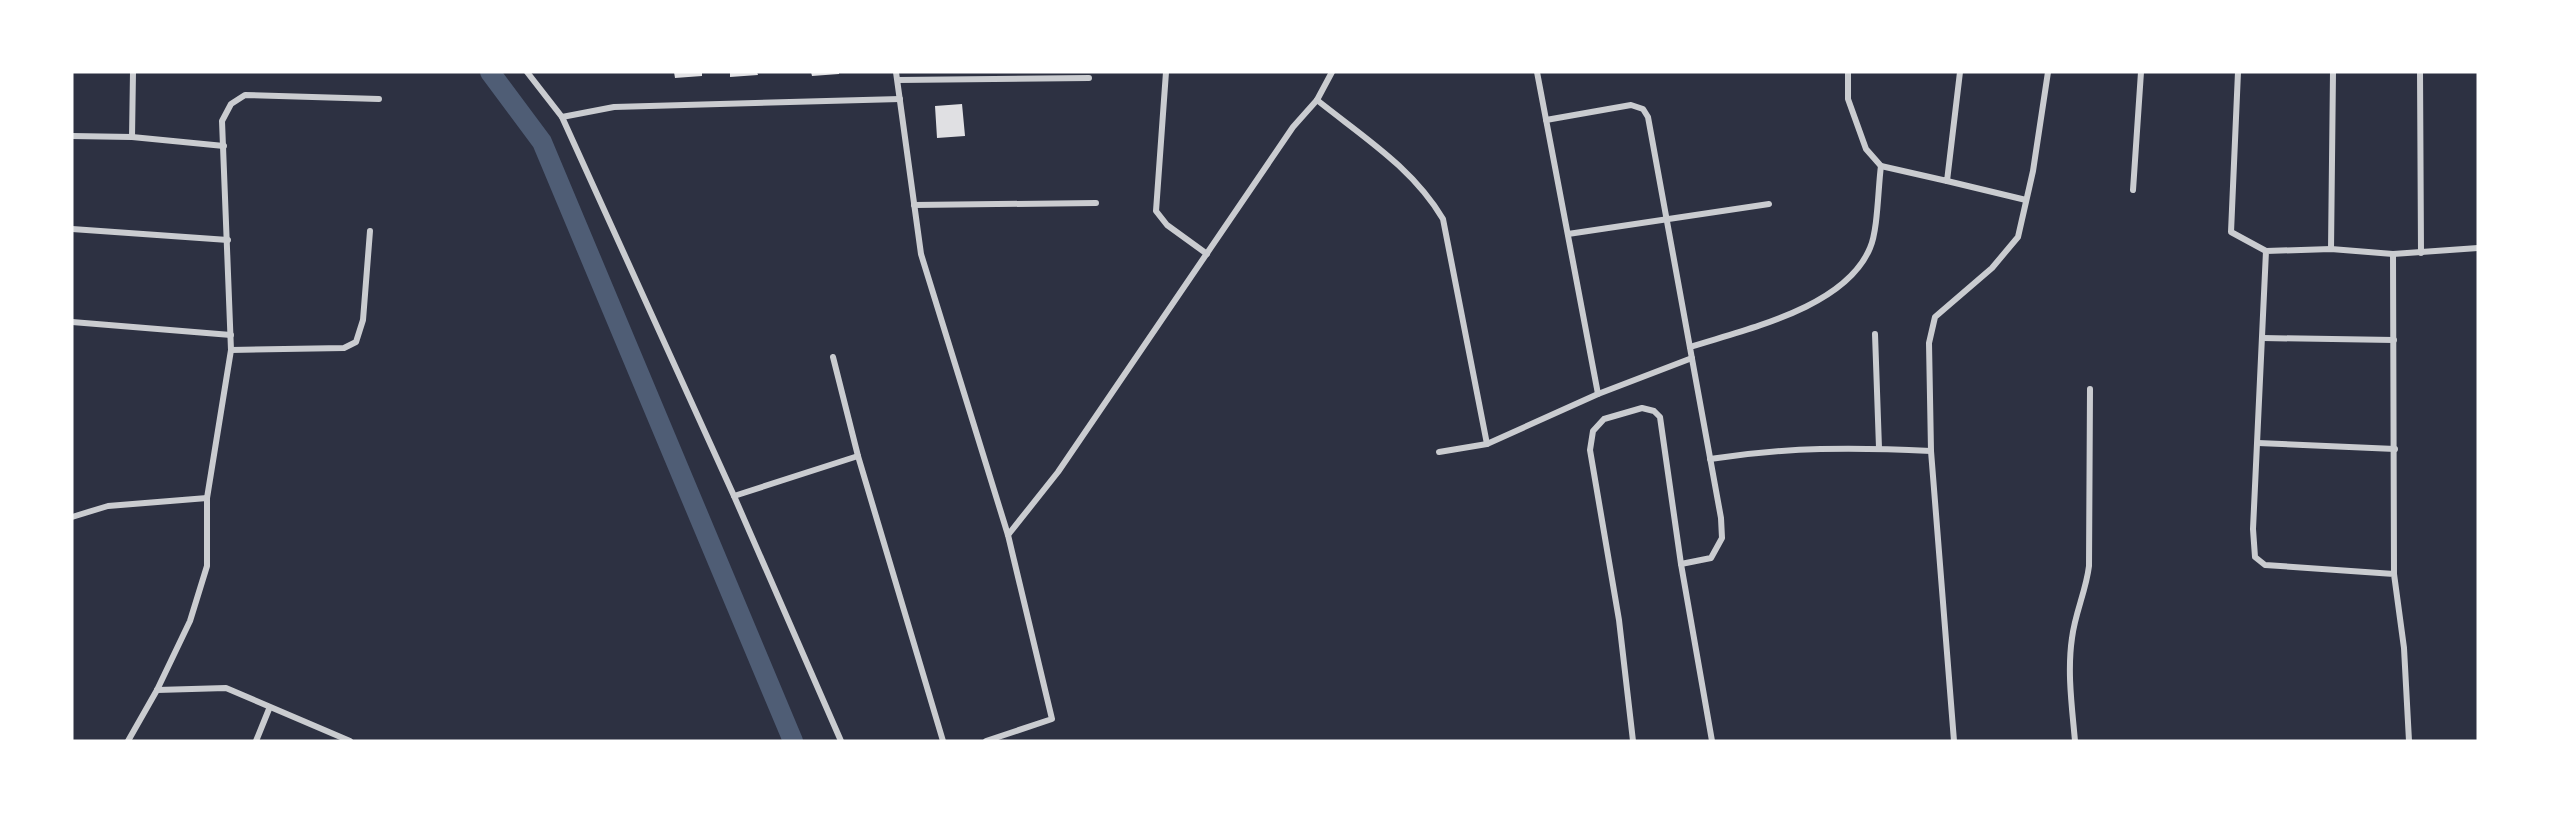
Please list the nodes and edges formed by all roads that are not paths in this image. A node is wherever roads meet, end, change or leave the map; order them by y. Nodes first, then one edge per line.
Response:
1 (133, 72) edge
2 (528, 72) edge
3 (897, 72) edge
4 (1166, 72) edge
5 (1332, 72) edge
6 (1537, 72) edge
7 (1848, 72) edge
8 (1960, 72) edge
9 (2048, 72) edge
10 (2141, 72) edge
11 (2238, 72) edge
12 (2333, 72) edge
13 (2420, 72) edge
14 (1089, 78) dead end
15 (898, 80) junction
16 (379, 99) dead end
17 (900, 99) junction
18 (1317, 100) junction
19 (561, 117) junction
20 (1546, 120) junction
21 (72, 136) edge
22 (132, 137) junction
23 (224, 146) junction
24 (1881, 166) junction
25 (1947, 181) junction
26 (2133, 190) dead end
27 (2026, 200) junction
28 (1096, 203) dead end
29 (1769, 204) dead end
30 (914, 205) junction
31 (1667, 220) junction
32 (72, 230) edge
33 (370, 231) dead end
34 (1568, 234) junction
35 (228, 240) junction
36 (2478, 248) edge
37 (2331, 249) junction
38 (2266, 251) junction
39 (2421, 252) junction
40 (1207, 254) junction
41 (2393, 254) junction
42 (72, 322) edge
43 (1875, 334) dead end
44 (231, 335) junction
45 (2263, 338) junction
46 (2394, 340) junction
47 (1690, 346) junction
48 (231, 350) junction
49 (833, 357) dead end
50 (1692, 358) junction
51 (2090, 389) dead end
52 (1598, 394) junction
53 (2258, 443) junction
54 (1487, 444) junction
55 (1879, 448) junction
56 (2395, 449) junction
57 (1931, 450) junction
58 (1439, 452) dead end
59 (858, 456) junction
60 (1710, 459) junction
61 (734, 496) junction
62 (207, 498) junction
63 (72, 517) edge
64 (1008, 535) junction
65 (1681, 564) junction
66 (2394, 574) junction
67 (157, 690) junction
68 (269, 709) junction
69 (128, 741) edge
70 (256, 741) edge
71 (350, 741) edge
72 (841, 741) edge
73 (943, 741) edge
74 (987, 741) edge
75 (1633, 741) edge
76 (1712, 741) edge
77 (1954, 741) edge
78 (2074, 741) edge
79 (2409, 741) edge

1 - 22 street
2 - 19 street
3 - 15 street
4 - 40 street
5 - 18 street
6 - 20 street
7 - 24 street
8 - 25 street
9 - 27 street
10 - 26 street
11 - 38 street
12 - 37 street
13 - 39 street
14 - 15 street
15 - 17 street
16 - 23 street
17 - 19 street
17 - 30 street
18 - 40 street
18 - 54 street
19 - 61 street
20 - 31 street
20 - 34 street
21 - 22 street
22 - 23 street
23 - 35 street
24 - 25 street
24 - 47 street
25 - 27 street
27 - 57 street
28 - 30 street
29 - 31 street
30 - 64 street
31 - 34 street
31 - 47 street
32 - 35 street
33 - 48 street
34 - 52 street
35 - 44 street
36 - 39 street
37 - 38 street
37 - 41 street
38 - 45 street
39 - 41 street
40 - 64 street
41 - 46 street
42 - 44 street
43 - 55 street
44 - 48 street
45 - 46 street
45 - 53 street
46 - 56 street
47 - 50 street
48 - 62 street
49 - 59 street
50 - 52 street
50 - 60 street
51 - 78 street
52 - 54 street
53 - 56 street
53 - 66 street
54 - 58 street
55 - 57 street
55 - 60 street
56 - 66 street
57 - 77 street
59 - 61 street
59 - 73 street
60 - 65 street
61 - 72 street
62 - 63 street
62 - 67 street
64 - 74 street
65 - 75 street
65 - 76 street
66 - 79 street
67 - 68 street
67 - 69 street
68 - 70 street
68 - 71 street

